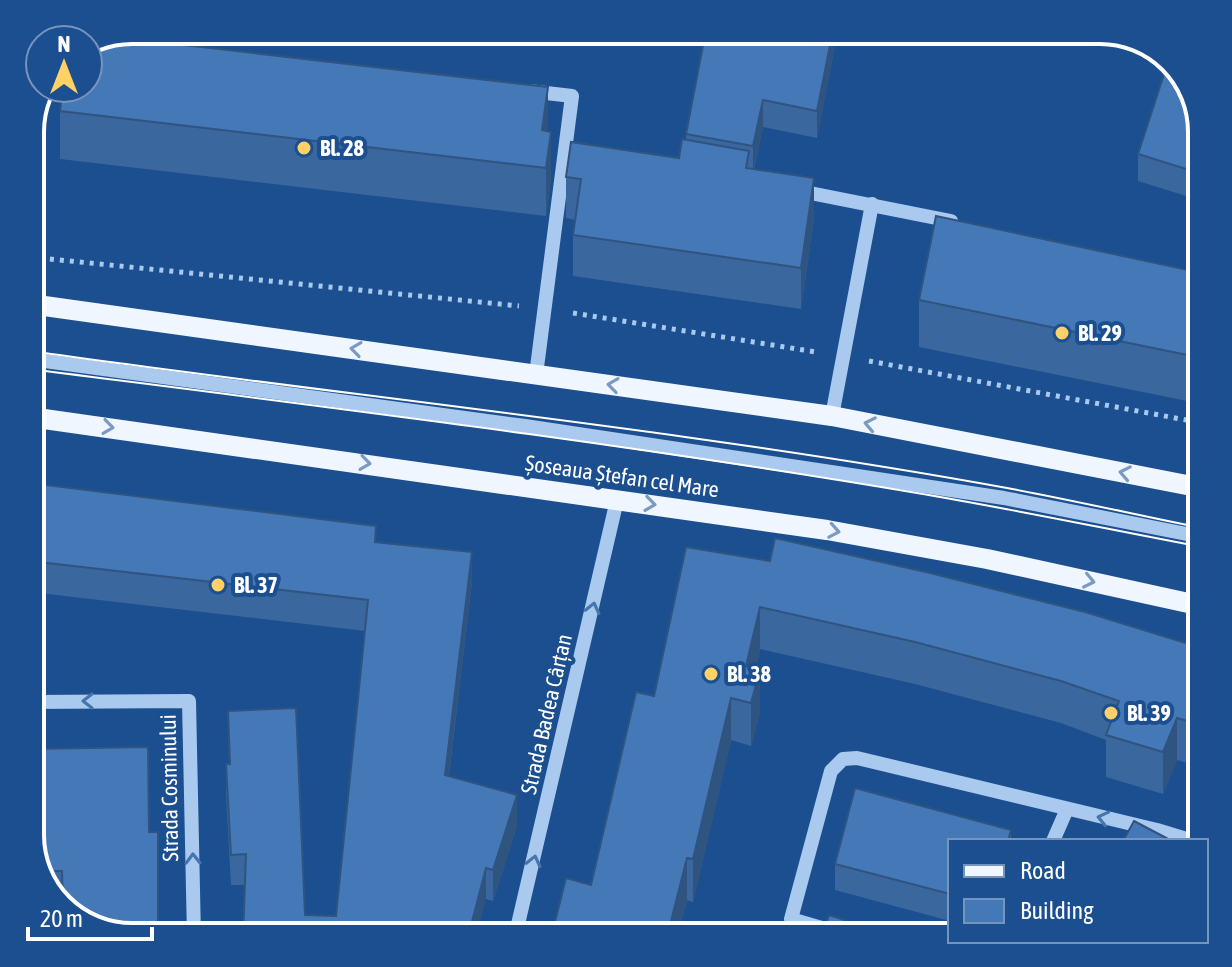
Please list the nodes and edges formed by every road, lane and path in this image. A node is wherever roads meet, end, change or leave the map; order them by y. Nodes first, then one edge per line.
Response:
1 (509, 88) edge
2 (781, 188) edge
3 (872, 204) junction
4 (962, 224) edge
5 (44, 258) edge
6 (44, 306) edge
7 (545, 309) junction
8 (843, 356) junction
9 (44, 361) edge
10 (536, 375) junction
11 (832, 416) junction
12 (44, 419) edge
13 (1188, 420) edge
14 (1188, 485) edge
15 (617, 500) junction
16 (1188, 534) edge
17 (1188, 603) edge
18 (44, 702) edge
19 (1067, 809) junction
20 (1054, 839) edge
21 (1185, 839) edge
22 (194, 923) edge
23 (518, 923) edge
24 (805, 923) edge

1 - 7 street
2 - 3 street
3 - 4 street
3 - 8 street
5 - 7 path
10 -> 6 main road
7 - 8 path
7 - 10 street
8 - 11 street
8 - 13 path
9 - 16 street, Șoseaua Ștefan cel Mare
11 -> 10 main road
14 -> 11 main road
12 -> 15 main road, Șoseaua Ștefan cel Mare
15 -> 17 main road, Șoseaua Ștefan cel Mare
23 -> 15 street, Strada Badea Cârțan
22 -> 18 street, Strada Cosminului
19 - 20 street
21 -> 19 street
19 - 24 street

